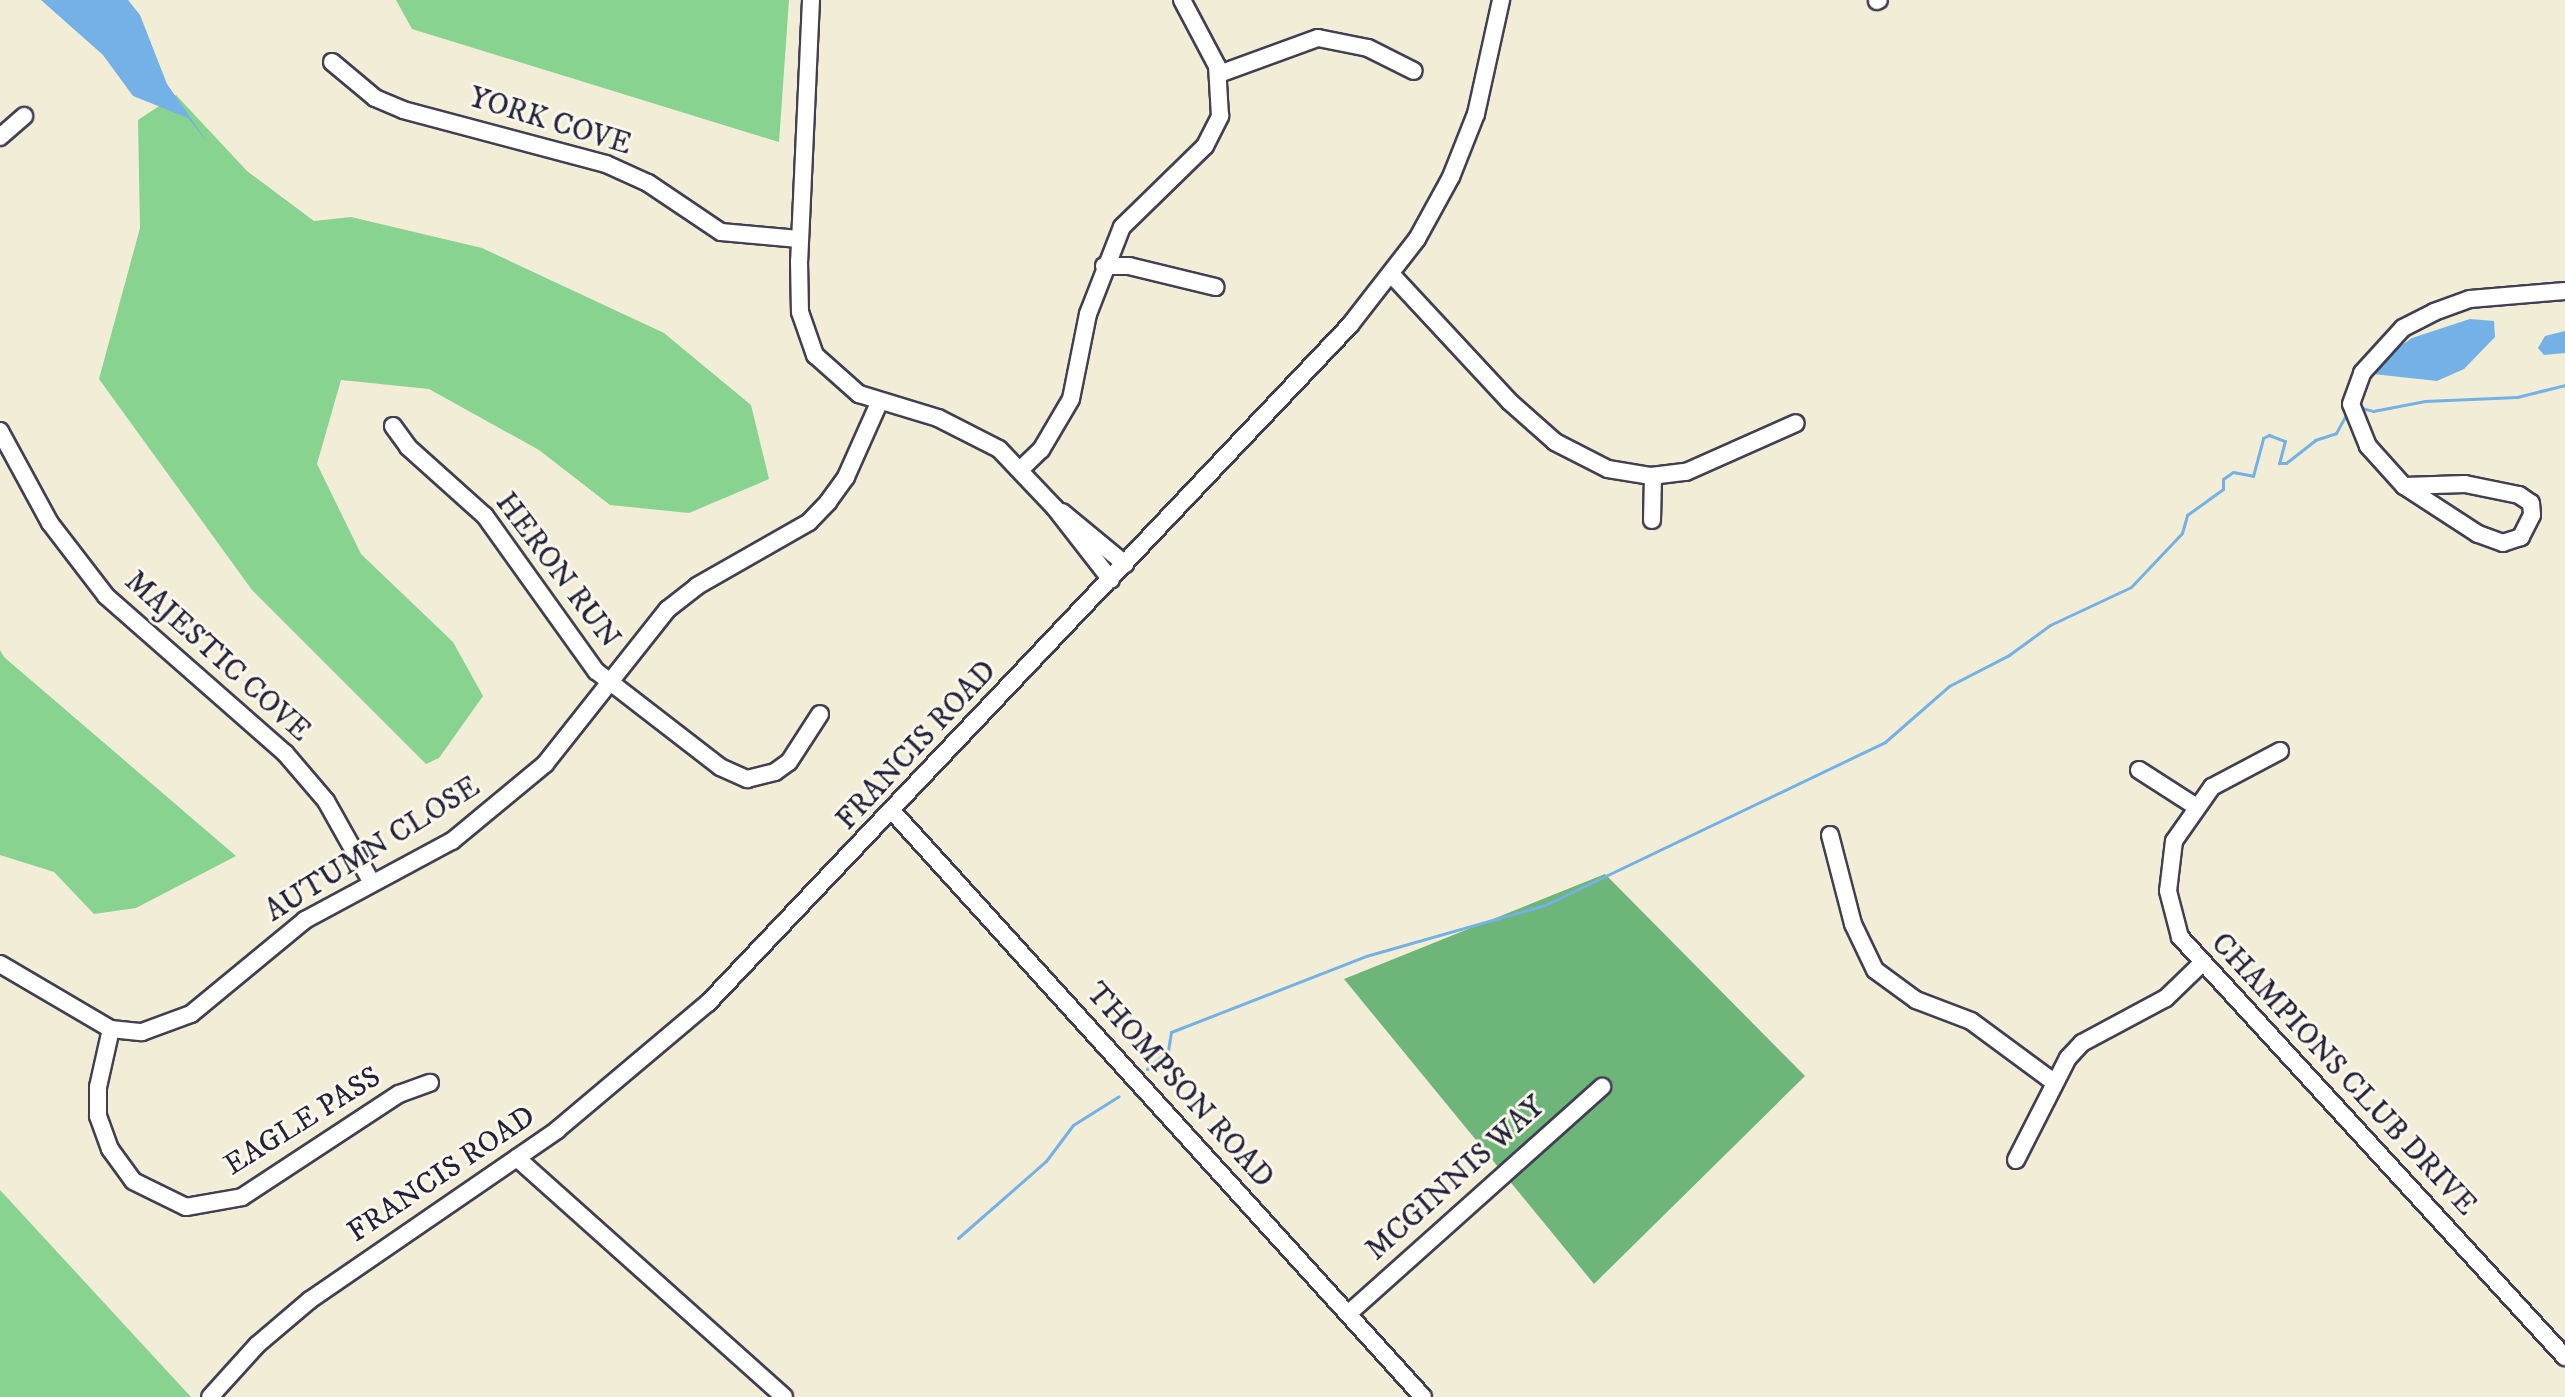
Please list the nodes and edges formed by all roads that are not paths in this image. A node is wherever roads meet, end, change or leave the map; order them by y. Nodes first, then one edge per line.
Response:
1 (811, 0) edge
2 (1182, 0) edge
3 (1501, 0) edge
4 (332, 62) dead end
5 (1414, 71) dead end
6 (1219, 74) junction
7 (24, 116) dead end
8 (0, 137) edge
9 (799, 239) junction
10 (1104, 266) junction
11 (1392, 275) junction
12 (1215, 287) dead end
13 (2565, 291) edge
14 (879, 403) junction
15 (1796, 423) dead end
16 (393, 426) dead end
17 (0, 431) edge
18 (1021, 469) junction
19 (1653, 476) junction
20 (2404, 486) junction
21 (1055, 508) junction
22 (1652, 520) dead end
23 (1125, 564) junction
24 (1111, 580) junction
25 (610, 681) junction
26 (820, 714) dead end
27 (2280, 751) dead end
28 (2139, 770) dead end
29 (2195, 806) junction
30 (893, 812) junction
31 (1830, 835) dead end
32 (372, 883) junction
33 (0, 964) edge
34 (2200, 965) junction
35 (111, 1029) junction
36 (430, 1083) dead end
37 (2055, 1083) junction
38 (1602, 1087) dead end
39 (517, 1158) junction
40 (2016, 1160) dead end
41 (1348, 1314) junction
42 (2565, 1357) edge
43 (210, 1397) edge
44 (784, 1397) edge
45 (1423, 1397) edge

1 - 9 street
2 - 6 street
3 - 11 street, FRANCIS ROAD
4 - 9 street, YORK COVE
5 - 6 street
6 - 10 street
7 - 8 street
9 - 14 street
10 - 12 street
10 - 18 street
11 - 19 street
11 - 23 street, FRANCIS ROAD
13 - 20 street
14 - 18 street
14 - 25 street, AUTUMN CLOSE
15 - 19 street
16 - 25 street, HERON RUN
17 - 32 street, MAJESTIC COVE
18 - 21 street
19 - 22 street
20 - 20 street
21 - 23 street
21 - 24 street
23 - 24 street, FRANCIS ROAD
24 - 30 street, FRANCIS ROAD
25 - 26 street, HERON RUN
25 - 32 street, AUTUMN CLOSE
27 - 29 street, CHAMPIONS CLUB DRIVE
28 - 29 street
29 - 34 street, CHAMPIONS CLUB DRIVE
30 - 39 street, FRANCIS ROAD
30 - 41 street, THOMPSON ROAD
31 - 37 street
32 - 35 street, AUTUMN CLOSE
33 - 35 street
34 - 37 street
34 - 42 street, CHAMPIONS CLUB DRIVE
35 - 36 street, EAGLE PASS
37 - 40 street
38 - 41 street, MCGINNIS WAY
39 - 43 street, FRANCIS ROAD
39 - 44 street
41 - 45 street, THOMPSON ROAD

